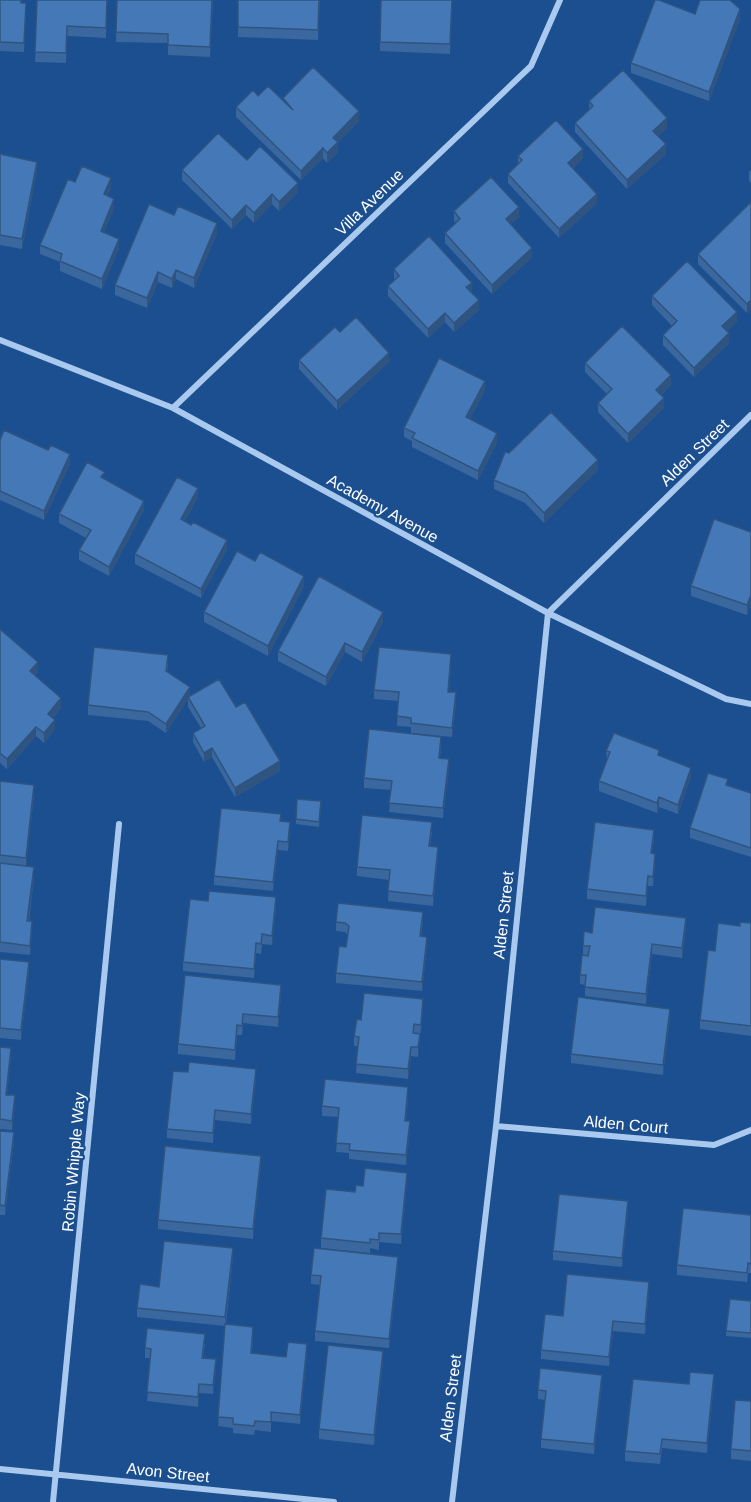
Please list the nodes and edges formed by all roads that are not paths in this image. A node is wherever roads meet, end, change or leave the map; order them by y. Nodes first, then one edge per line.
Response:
1 (560, 0) edge
2 (0, 340) edge
3 (173, 408) junction
4 (751, 415) edge
5 (548, 613) junction
6 (751, 704) edge
7 (119, 824) dead end
8 (495, 1126) junction
9 (751, 1130) edge
10 (0, 1469) edge
11 (56, 1475) junction
12 (53, 1502) edge
13 (334, 1502) edge
14 (452, 1502) edge

1 - 3 street, Villa Avenue
2 - 3 street, Academy Avenue
3 - 5 street, Academy Avenue
4 - 5 street, Alden Street
5 - 6 street, Academy Avenue
5 - 8 street, Alden Street
7 - 11 street, Robin Whipple Way
8 - 9 street, Alden Court
8 - 14 street, Alden Street
10 - 11 street, Avon Street
11 - 12 street, Robin Whipple Way
11 - 13 street, Avon Street

